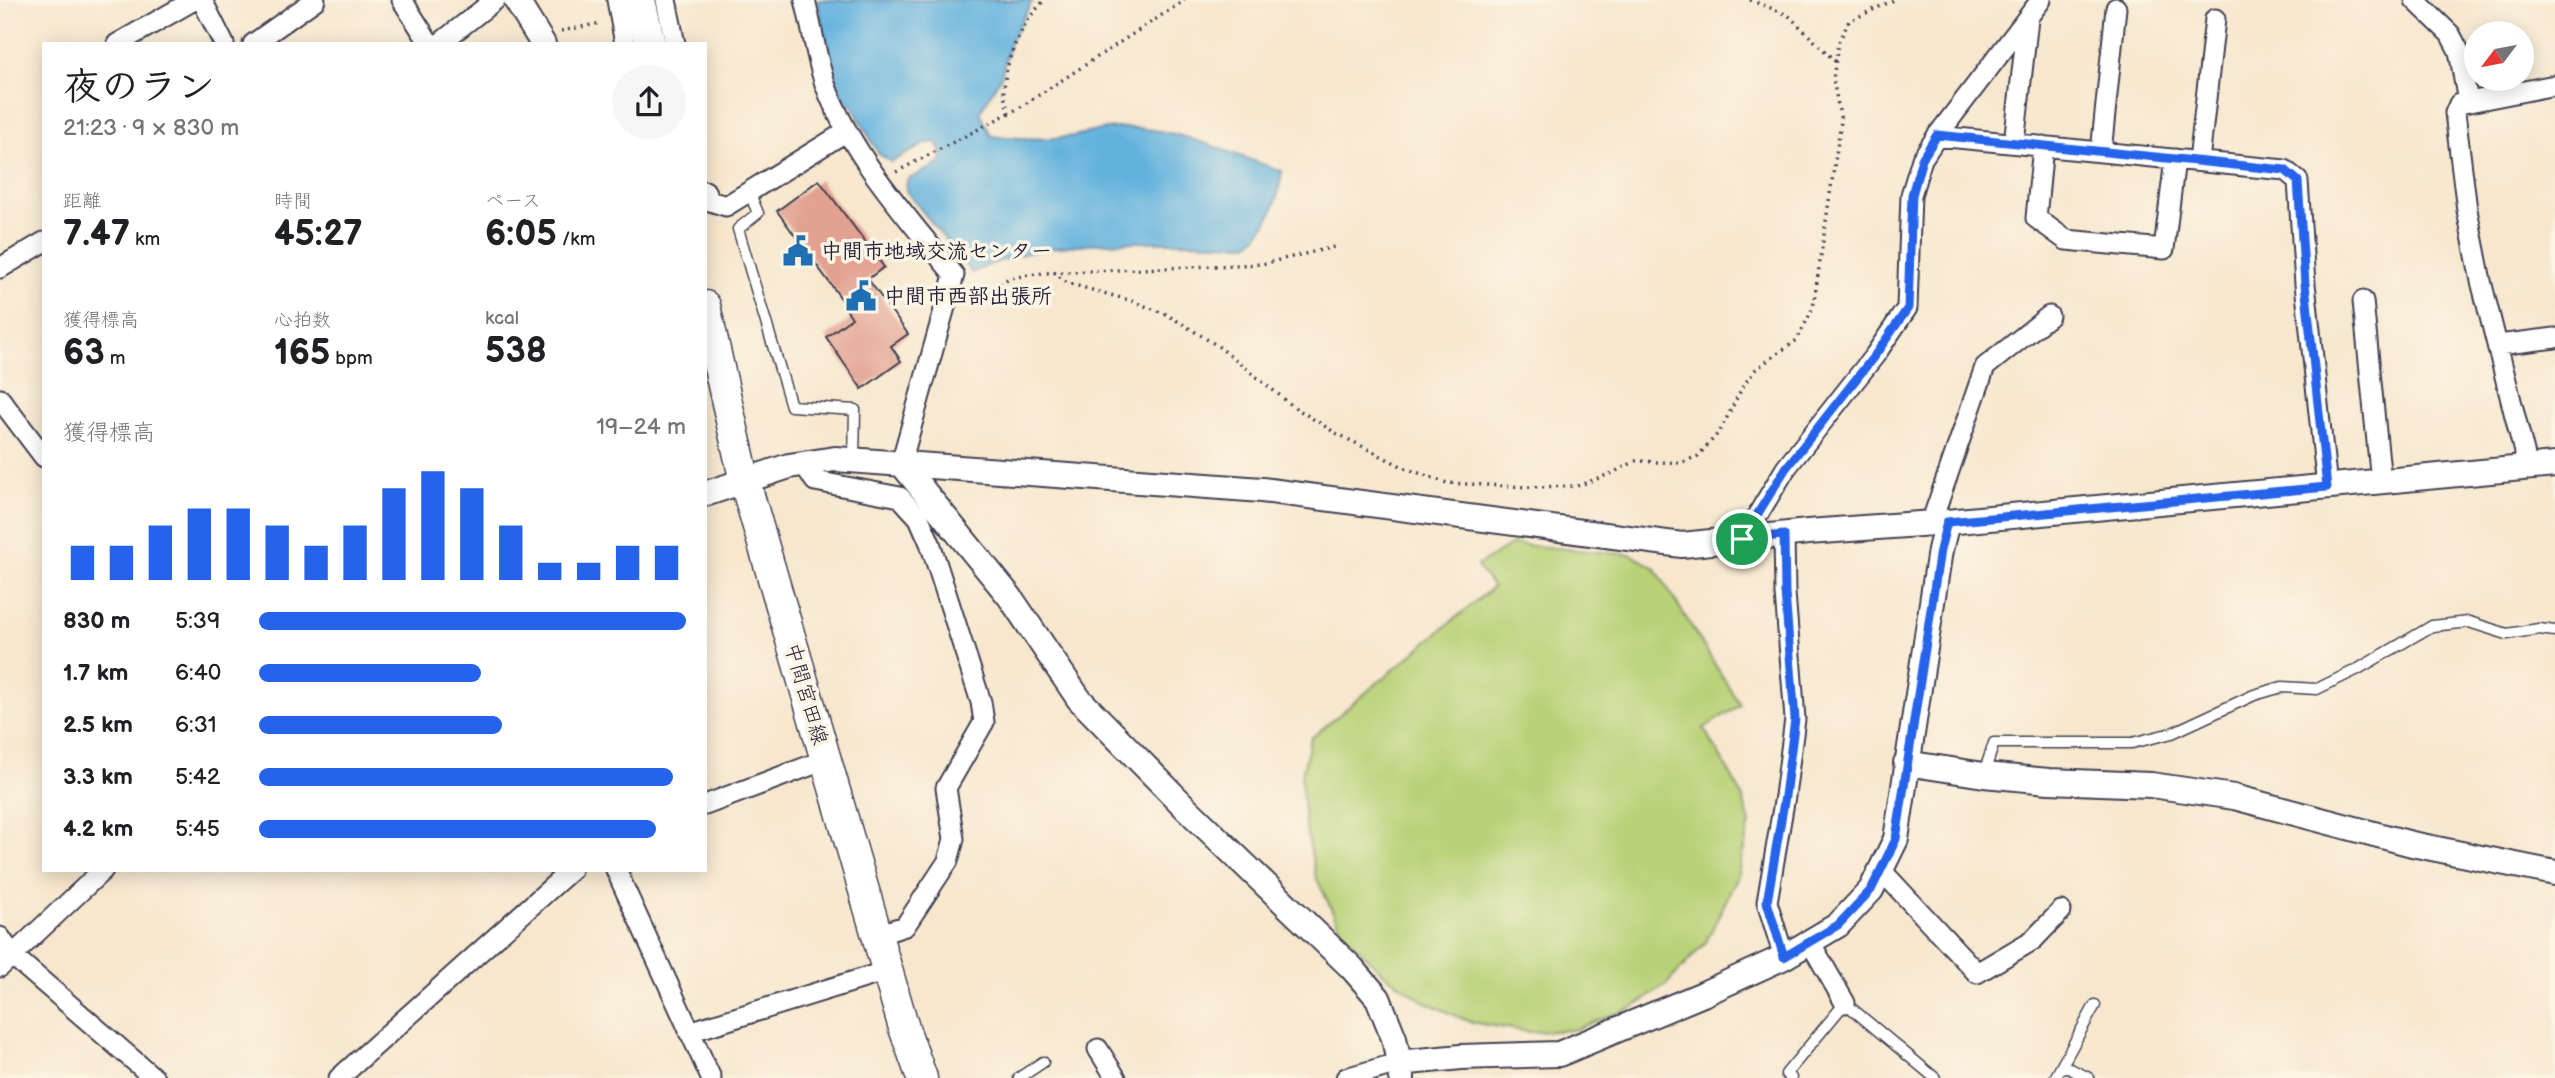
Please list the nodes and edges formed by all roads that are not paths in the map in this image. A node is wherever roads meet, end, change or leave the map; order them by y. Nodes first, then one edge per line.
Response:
1 (194, 0) edge
2 (202, 0) edge
3 (315, 0) edge
4 (402, 0) edge
5 (495, 0) edge
6 (516, 0) edge
7 (667, 0) edge
8 (805, 0) edge
9 (2041, 0) edge
10 (2415, 0) edge
11 (626, 6) edge
12 (2116, 8) dead end
13 (2028, 18) junction
14 (2215, 19) dead end
15 (541, 40) edge
16 (120, 42) edge
17 (223, 42) edge
18 (257, 42) edge
19 (429, 42) edge
20 (442, 42) edge
21 (625, 42) edge
22 (649, 42) edge
23 (675, 42) edge
24 (2555, 85) edge
25 (2468, 102) junction
26 (847, 131) junction
27 (1937, 135) junction
28 (2014, 143) junction
29 (2043, 146) junction
30 (2101, 152) junction
31 (2175, 159) junction
32 (2199, 161) junction
33 (749, 192) junction
34 (707, 195) edge
35 (42, 243) edge
36 (0, 268) edge
37 (2363, 301) dead end
38 (707, 315) edge
39 (2049, 316) dead end
40 (2555, 338) edge
41 (2498, 345) junction
42 (0, 399) edge
43 (42, 454) edge
44 (854, 460) junction
45 (901, 463) junction
46 (804, 464) junction
47 (2555, 465) edge
48 (2528, 468) junction
49 (745, 482) junction
50 (2381, 482) junction
51 (2327, 487) junction
52 (707, 493) edge
53 (1939, 523) junction
54 (1784, 535) junction
55 (1742, 539) junction
56 (2555, 631) edge
57 (825, 760) junction
58 (1906, 763) junction
59 (1984, 775) junction
60 (707, 804) edge
61 (1881, 870) junction
62 (101, 872) edge
63 (569, 872) edge
64 (616, 872) edge
65 (2555, 873) edge
66 (2061, 911) dead end
67 (877, 935) junction
68 (0, 937) edge
69 (1810, 942) junction
70 (1784, 957) junction
71 (6, 962) edge
72 (887, 971) junction
73 (1845, 1003) junction
74 (2095, 1005) dead end
75 (689, 1032) junction
76 (1098, 1049) dead end
77 (1043, 1062) dead end
78 (2062, 1065) junction
79 (1400, 1070) edge
80 (154, 1078) edge
81 (340, 1078) edge
82 (711, 1078) edge
83 (922, 1078) edge
84 (1019, 1078) edge
85 (1116, 1078) edge
86 (1346, 1078) edge
87 (1791, 1078) edge
88 (1935, 1078) edge
89 (2055, 1078) edge
90 (2089, 1078) edge

1 - 16 street
2 - 17 street
3 - 18 street
4 - 19 street
5 - 20 street
6 - 15 street
7 - 23 street
8 - 26 street
9 - 13 street
10 - 25 street
11 - 21 street
11 - 22 main road
12 - 30 street
13 - 27 street
13 - 28 street
14 - 32 street
24 - 25 street
25 - 41 street
26 - 33 street
26 - 45 street
27 - 28 street
27 - 55 street
28 - 29 street
29 - 30 street
29 - 31 street
30 - 31 street
31 - 32 street
32 - 51 street
33 - 34 street
33 - 44 lane
35 - 36 street
37 - 50 street
38 - 49 main road, 中間宮田線
39 - 53 street
40 - 41 street
41 - 48 street
42 - 43 street
44 - 45 street
44 - 46 street
45 - 55 street
45 - 79 street
46 - 49 street
46 - 67 street
47 - 48 street
48 - 50 street
49 - 52 street
49 - 57 main road, 中間宮田線
50 - 51 street
51 - 53 street
53 - 54 street
53 - 58 street
54 - 55 street
54 - 70 street
56 - 59 lane
57 - 60 street
57 - 67 main road, 中間宮田線
58 - 59 street
58 - 61 street
59 - 65 street
61 - 66 street
61 - 69 street
62 - 71 street
63 - 81 street
64 - 75 street
67 - 72 main road, 中間宮田線
68 - 71 street
69 - 70 street
69 - 73 street
70 - 79 street
71 - 80 street
72 - 75 street
72 - 83 main road, 中間宮田線
73 - 87 lane
73 - 88 lane
74 - 78 lane
75 - 82 street
76 - 85 street
77 - 84 lane
78 - 89 lane
78 - 90 lane
79 - 86 street

